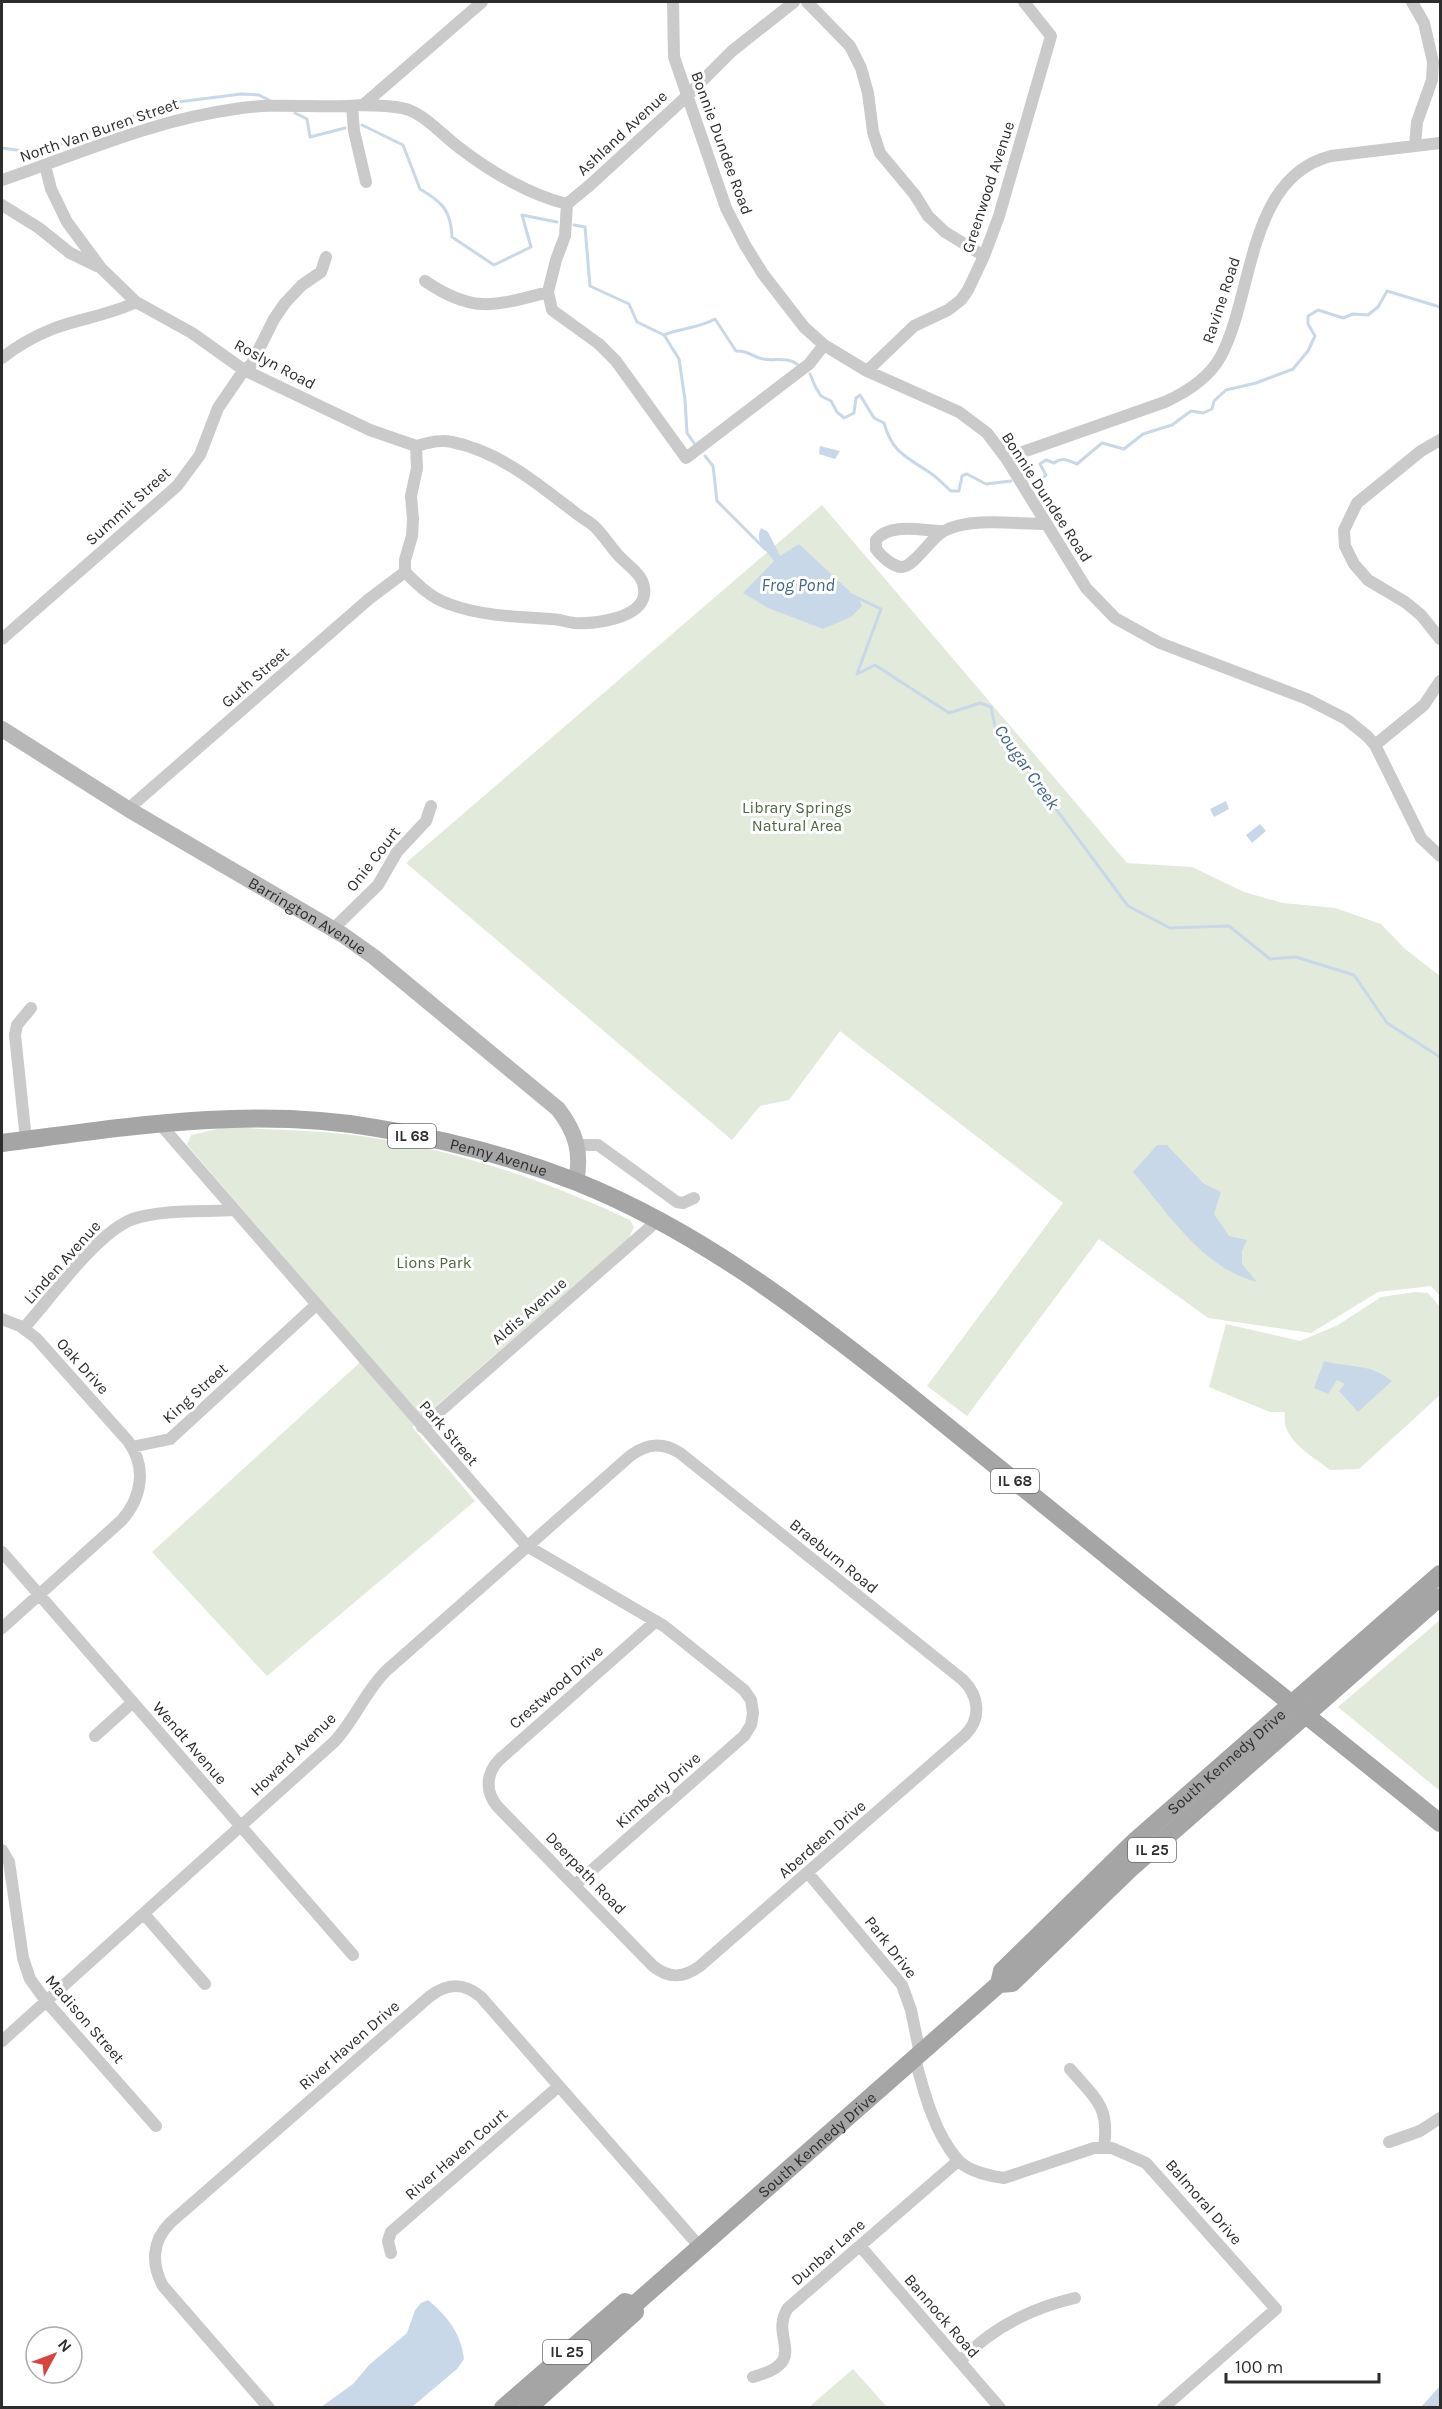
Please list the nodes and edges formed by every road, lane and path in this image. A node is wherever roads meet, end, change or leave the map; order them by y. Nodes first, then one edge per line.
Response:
1 (482, 2) edge
2 (673, 2) edge
3 (794, 2) edge
4 (807, 2) edge
5 (1024, 2) edge
6 (1416, 3) edge
7 (686, 97) junction
8 (358, 106) junction
9 (1440, 143) edge
10 (1415, 146) junction
11 (45, 165) junction
12 (2, 180) edge
13 (366, 183) dead end
14 (567, 204) junction
15 (2, 205) edge
16 (984, 256) junction
17 (326, 257) dead end
18 (101, 268) junction
19 (425, 281) dead end
20 (548, 292) junction
21 (136, 302) junction
22 (824, 345) junction
23 (2, 358) edge
24 (244, 370) junction
25 (867, 371) junction
26 (1440, 440) edge
27 (416, 446) junction
28 (1006, 458) junction
29 (1046, 524) junction
30 (943, 531) junction
31 (405, 572) junction
32 (2, 639) edge
33 (1440, 639) edge
34 (1440, 681) edge
35 (2, 729) edge
36 (1374, 745) junction
37 (431, 806) dead end
38 (128, 809) junction
39 (1440, 856) edge
40 (333, 929) junction
41 (31, 1008) dead end
42 (160, 1124) junction
43 (26, 1140) junction
44 (2, 1143) edge
45 (577, 1145) junction
46 (576, 1182) junction
47 (694, 1198) dead end
48 (234, 1210) junction
49 (657, 1221) junction
50 (316, 1305) junction
51 (2, 1319) edge
52 (24, 1328) junction
53 (422, 1427) junction
54 (658, 1444) joint
55 (132, 1447) junction
56 (527, 1546) junction
57 (2, 1552) edge
58 (1440, 1574) edge
59 (39, 1595) junction
60 (1440, 1597) edge
61 (656, 1621) junction
62 (2, 1628) edge
63 (133, 1702) junction
64 (1292, 1704) junction
65 (977, 1708) joint
66 (753, 1713) joint
67 (1308, 1716) junction
68 (95, 1736) dead end
69 (488, 1783) joint
70 (1440, 1823) edge
71 (241, 1826) junction
72 (2, 1850) edge
73 (808, 1873) junction
74 (575, 1885) junction
75 (144, 1914) junction
76 (353, 1955) dead end
77 (672, 1976) joint
78 (999, 1983) junction
79 (205, 1984) dead end
80 (46, 2001) junction
81 (2, 2042) edge
82 (918, 2057) junction
83 (1070, 2069) dead end
84 (559, 2086) junction
85 (1440, 2118) edge
86 (156, 2126) dead end
87 (1389, 2142) dead end
88 (1104, 2147) junction
89 (958, 2161) junction
90 (860, 2246) junction
91 (700, 2247) junction
92 (391, 2253) dead end
93 (1075, 2298) dead end
94 (634, 2305) junction
95 (960, 2361) junction
96 (753, 2377) dead end
97 (269, 2408) edge
98 (503, 2408) edge
99 (528, 2408) edge
100 (1000, 2408) edge
101 (1163, 2408) edge

1 - 8 street
2 - 7 street, Bonnie Dundee Road
3 - 7 street, Ashland Avenue
4 - 16 street
5 - 16 street, Greenwood Avenue
6 - 10 street
7 - 14 street, Ashland Avenue
7 - 22 street, Bonnie Dundee Road
8 - 11 street, North Van Buren Street
8 - 13 street
8 - 14 street, North Van Buren Street
9 - 10 street, Ravine Road
10 - 28 street, Ravine Road
11 - 12 street, North Van Buren Street
11 - 18 street, Roslyn Road
14 - 20 street
15 - 18 street, Roslyn Road
16 - 25 street, Greenwood Avenue
17 - 24 street, Summit Street
18 - 21 street, Roslyn Road
19 - 20 street
20 - 22 street
21 - 23 street
21 - 24 street, Roslyn Road
22 - 25 street, Bonnie Dundee Road
24 - 27 street, Roslyn Road
24 - 32 street, Summit Street
25 - 28 street, Bonnie Dundee Road
26 - 33 street
27 - 31 street
27 - 31 street, Roslyn Road
28 - 29 street, Bonnie Dundee Road
29 - 30 street
29 - 36 street, Bonnie Dundee Road
30 - 30 street
31 - 38 street, Guth Street
34 - 36 street
35 - 38 street, Barrington Avenue
36 - 39 street, Bonnie Dundee Road
37 - 40 street, Onie Court
38 - 40 street, Barrington Avenue
40 - 45 street, Barrington Avenue
41 - 43 street
42 - 43 main road, Penny Avenue / IL 68
42 - 46 main road, Penny Avenue / IL 68
42 - 48 street, Park Street
43 - 44 main road, Penny Avenue / IL 68
45 - 46 street, Barrington Avenue
45 - 47 street
46 - 49 main road, Penny Avenue / IL 68
48 - 50 street, Park Street
48 - 52 street, Linden Avenue
49 - 53 street, Aldis Avenue
49 - 64 main road, Penny Avenue / IL 68
50 - 53 street, Park Street
50 - 55 street, King Street
51 - 52 street, Oak Drive
52 - 55 street, Oak Drive
53 - 56 street, Park Street
54 - 56 street, Howard Avenue
54 - 65 street, Braeburn Road
55 - 59 street
56 - 61 street, Park Street
56 - 71 street, Howard Avenue
57 - 59 street, Wendt Avenue
58 - 64 main road, South Kennedy Drive / IL 25
59 - 62 street
59 - 63 street, Wendt Avenue
60 - 67 main road, South Kennedy Drive / IL 25
61 - 66 street, Park Street
61 - 69 street, Crestwood Drive
63 - 68 street
63 - 71 street, Wendt Avenue
64 - 67 main road, IL 68
64 - 78 main road, South Kennedy Drive / IL 25
65 - 73 street, Aberdeen Drive
66 - 74 street, Kimberly Drive
67 - 70 main road, IL 68
67 - 78 main road, South Kennedy Drive / IL 25
69 - 74 street, Deerpath Road
71 - 75 street, Howard Avenue
71 - 76 street, Wendt Avenue
72 - 80 street, Madison Street
73 - 77 street, Aberdeen Drive
73 - 82 street, Park Drive
74 - 77 street, Deerpath Road
75 - 79 street
75 - 80 street, Howard Avenue
78 - 82 main road, South Kennedy Drive / IL 25
80 - 81 street, Howard Avenue
80 - 86 street, Madison Street
82 - 89 street
82 - 91 main road, South Kennedy Drive / IL 25
83 - 88 street
84 - 91 street, River Haven Drive
84 - 92 street, River Haven Court
84 - 97 street, River Haven Drive
85 - 87 street
88 - 89 street
88 - 101 street, Balmoral Drive
89 - 90 street, Dunbar Lane
90 - 95 street, Bannock Road
90 - 96 street, Dunbar Lane
91 - 94 main road, South Kennedy Drive / IL 25
93 - 95 street
94 - 98 main road, South Kennedy Drive / IL 25
94 - 99 main road, South Kennedy Drive / IL 25
95 - 100 street, Bannock Road

